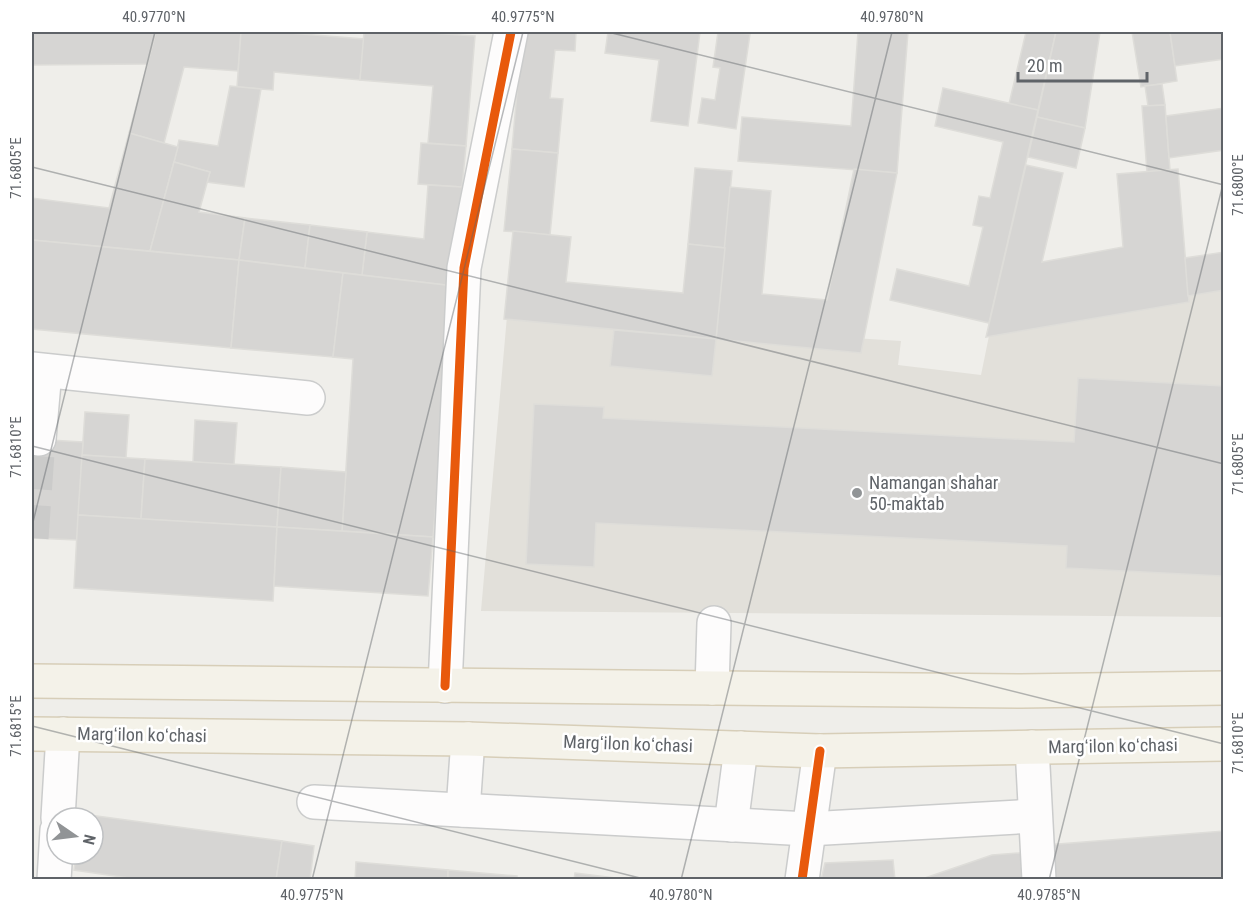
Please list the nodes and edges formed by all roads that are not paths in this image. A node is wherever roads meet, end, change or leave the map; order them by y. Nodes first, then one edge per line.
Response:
1 (511, 32) edge
2 (38, 370) edge
3 (308, 398) dead end
4 (39, 440) tunnel mouth
5 (714, 623) dead end
6 (32, 681) edge
7 (445, 686) junction
8 (712, 688) junction
9 (1224, 688) edge
10 (47, 734) edge
11 (468, 739) junction
12 (1224, 744) edge
13 (1032, 747) junction
14 (741, 748) junction
15 (820, 751) junction
16 (314, 802) dead end
17 (50, 806) edge
18 (463, 810) junction
19 (1035, 816) junction
20 (731, 825) junction
21 (808, 830) junction
22 (802, 879) edge
23 (1039, 879) edge

1 - 7 street
2 - 3 street
2 - 4 street
5 - 8 street
6 - 7 main road
7 - 8 main road
8 - 9 main road
10 - 11 main road, Margʻilon koʻchasi
10 - 17 street
11 - 14 main road, Margʻilon koʻchasi
11 - 18 street
12 - 13 main road, Margʻilon koʻchasi
13 - 15 main road, Margʻilon koʻchasi
13 - 19 street
14 - 15 main road, Margʻilon koʻchasi
14 - 20 street
15 - 21 street
16 - 18 street
18 - 20 street
19 - 21 street
19 - 23 street
20 - 21 street
21 - 22 street

